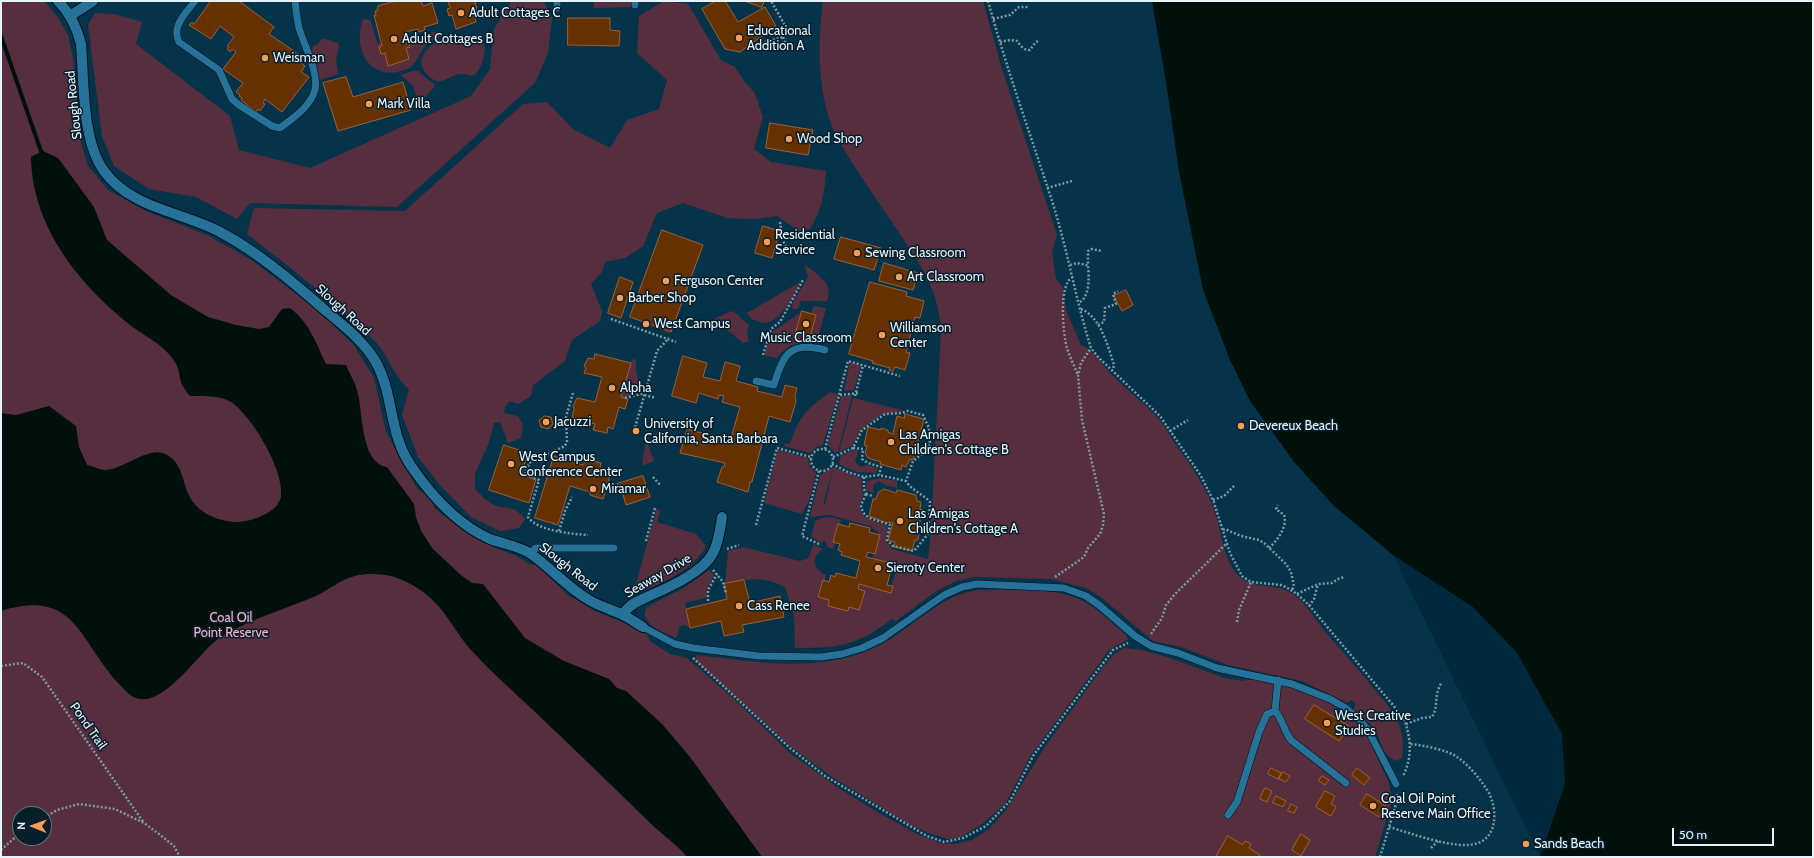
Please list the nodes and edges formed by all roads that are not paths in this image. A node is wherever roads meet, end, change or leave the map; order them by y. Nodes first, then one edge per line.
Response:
1 (58, 1) edge
2 (93, 1) edge
3 (195, 1) edge
4 (295, 1) edge
5 (70, 16) junction
6 (825, 350) dead end
7 (756, 381) dead end
8 (722, 517) dead end
9 (614, 548) dead end
10 (530, 553) junction
11 (623, 615) junction
12 (643, 627) joint
13 (1278, 680) junction
14 (1275, 711) junction
15 (1346, 784) dead end
16 (1396, 784) road end
17 (1228, 815) dead end

1 - 5 street, Slough Road
2 - 5 street
3 - 4 lane
5 - 10 street, Slough Road
6 - 7 lane
8 - 11 street, Seaway Drive
9 - 10 lane
10 - 11 street, Slough Road
11 - 12 street, Slough Road
12 - 13 lane
13 - 14 lane
13 - 16 lane
14 - 15 lane
14 - 17 lane

